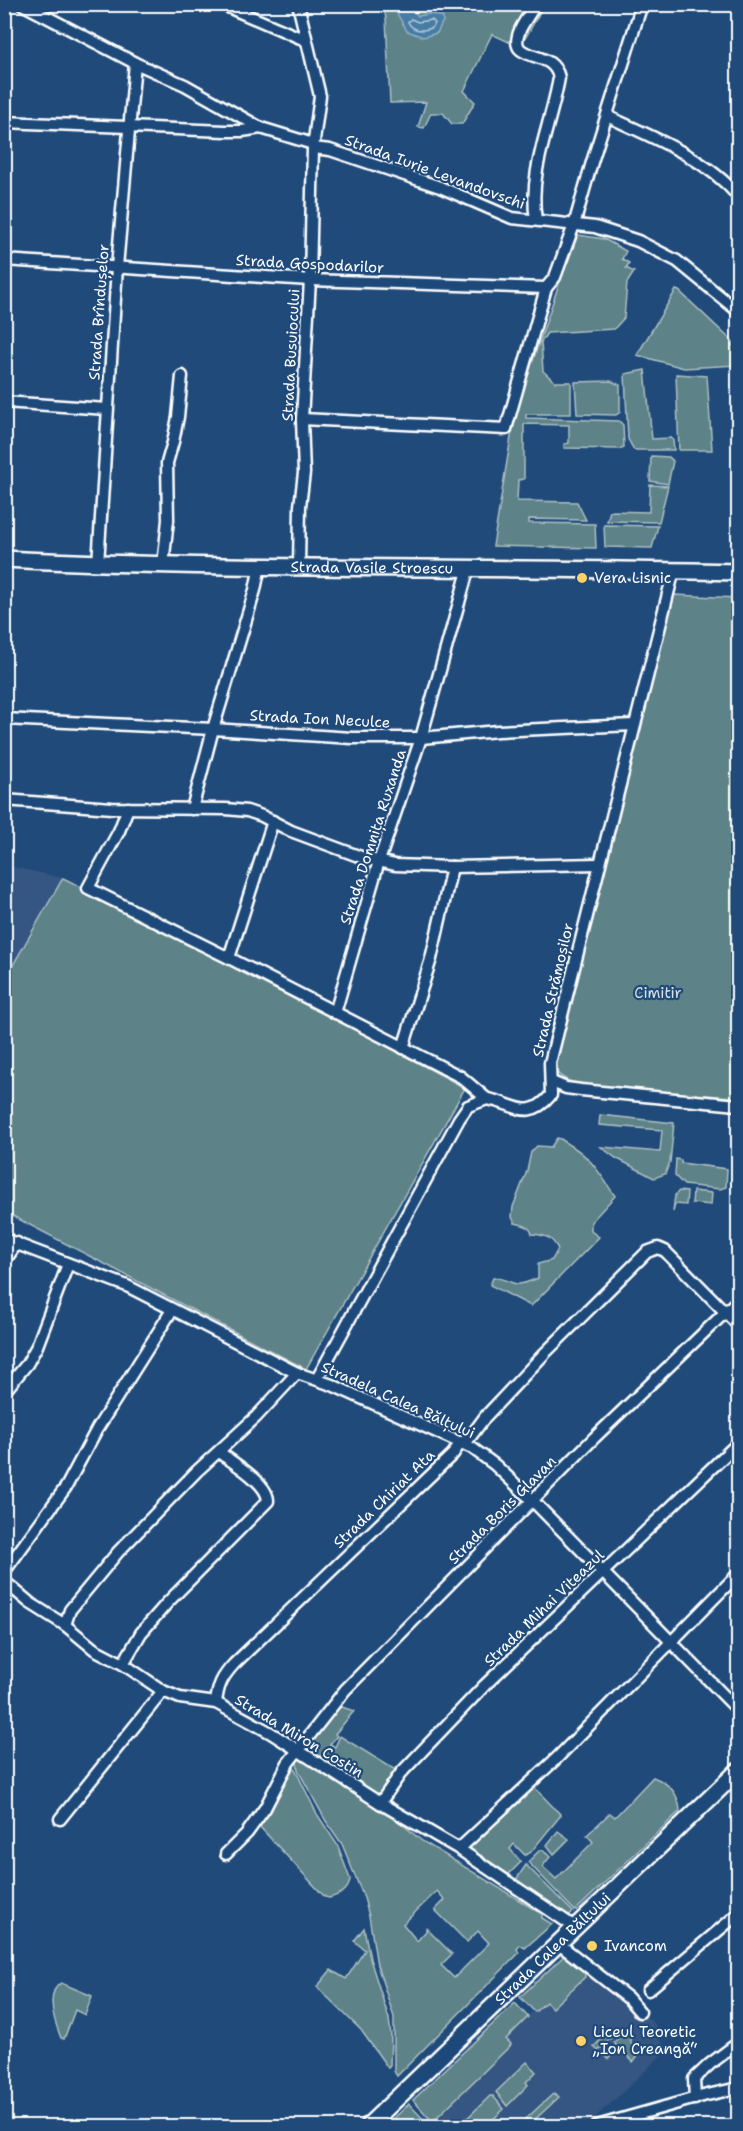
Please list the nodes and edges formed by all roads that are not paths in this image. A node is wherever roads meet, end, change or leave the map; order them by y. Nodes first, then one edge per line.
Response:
1 (221, 4) edge
2 (298, 4) edge
3 (535, 4) edge
4 (642, 4) edge
5 (23, 5) edge
6 (305, 40) junction
7 (135, 63) junction
8 (607, 116) junction
9 (4, 122) edge
10 (129, 128) junction
11 (261, 128) junction
12 (313, 146) junction
13 (738, 196) edge
14 (536, 220) junction
15 (573, 225) junction
16 (4, 260) edge
17 (117, 267) junction
18 (310, 280) junction
19 (546, 288) junction
20 (737, 305) edge
21 (182, 376) dead end
22 (4, 402) edge
23 (107, 409) junction
24 (302, 419) junction
25 (4, 559) edge
26 (98, 564) junction
27 (163, 565) junction
28 (260, 566) junction
29 (299, 566) junction
30 (469, 567) junction
31 (674, 570) junction
32 (738, 572) edge
33 (4, 719) edge
34 (634, 725) junction
35 (213, 729) junction
36 (421, 738) junction
37 (4, 800) edge
38 (128, 808) junction
39 (192, 809) junction
40 (273, 821) junction
41 (379, 861) junction
42 (599, 864) junction
43 (452, 867) junction
44 (229, 958) junction
45 (335, 1013) junction
46 (403, 1048) junction
47 (552, 1082) junction
48 (487, 1099) junction
49 (738, 1105) edge
50 (4, 1239) edge
51 (17, 1243) junction
52 (4, 1263) edge
53 (68, 1264) junction
54 (738, 1300) edge
55 (172, 1310) junction
56 (725, 1313) junction
57 (738, 1325) edge
58 (297, 1373) junction
59 (317, 1380) junction
60 (4, 1392) edge
61 (461, 1442) junction
62 (738, 1443) edge
63 (219, 1452) junction
64 (533, 1501) junction
65 (603, 1571) junction
66 (4, 1572) edge
67 (738, 1575) edge
68 (4, 1581) edge
69 (65, 1626) junction
70 (671, 1641) junction
71 (123, 1664) junction
72 (163, 1691) junction
73 (216, 1703) junction
74 (738, 1710) edge
75 (297, 1751) junction
76 (738, 1771) edge
77 (380, 1803) junction
78 (60, 1819) dead end
79 (459, 1849) junction
80 (226, 1854) dead end
81 (738, 1914) edge
82 (576, 1928) junction
83 (559, 1944) junction
84 (648, 1990) dead end
85 (640, 2012) dead end
86 (738, 2043) edge
87 (738, 2088) edge
88 (695, 2098) junction
89 (368, 2127) edge
90 (597, 2127) edge

1 - 6 street
2 - 6 street, Strada Busuiocului
3 - 14 street
4 - 8 street
5 - 7 street, Strada Iurie Levandovschi
6 - 12 street, Strada Busuiocului
7 - 10 street, Strada Brîndușelor
7 - 11 street, Strada Iurie Levandovschi
8 - 13 street
8 - 15 street
9 - 10 street
10 - 11 street
10 - 17 street, Strada Brîndușelor
11 - 12 street, Strada Iurie Levandovschi
12 - 14 street, Strada Iurie Levandovschi
12 - 18 street, Strada Busuiocului
14 - 15 street, Strada Iurie Levandovschi
15 - 19 street
15 - 20 street, Strada Iurie Levandovschi
16 - 17 street, Strada Gospodarilor
17 - 18 street, Strada Gospodarilor
17 - 23 street, Strada Brîndușelor
18 - 19 street, Strada Gospodarilor
18 - 24 street, Strada Busuiocului
19 - 24 street
21 - 27 street
22 - 23 street
23 - 26 street, Strada Brîndușelor
24 - 29 street, Strada Busuiocului
25 - 26 main road, Strada Vasile Stroescu
26 - 27 main road, Strada Vasile Stroescu
27 - 28 main road, Strada Vasile Stroescu
28 - 29 main road, Strada Vasile Stroescu
28 - 35 street
29 - 30 main road, Strada Vasile Stroescu
30 - 31 main road, Strada Vasile Stroescu
30 - 36 street, Strada Domnița Ruxanda
31 - 32 main road, Strada Vasile Stroescu
31 - 34 street, Strada Strămoșilor
33 - 35 street, Strada Ion Neculce
34 - 36 street, Strada Ion Neculce
34 - 42 street, Strada Strămoșilor
35 - 36 street, Strada Ion Neculce
35 - 39 street
36 - 41 street, Strada Domnița Ruxanda
37 - 38 street
38 - 39 street
38 - 44 street
39 - 40 street
40 - 41 street
40 - 44 street
41 - 43 street
41 - 45 street, Strada Domnița Ruxanda
42 - 43 street
42 - 47 street, Strada Strămoșilor
43 - 46 street
44 - 45 street
45 - 46 street
46 - 48 street
47 - 48 street, Strada Strămoșilor
47 - 49 street
48 - 59 street
50 - 51 street, Stradela Calea Bălțului
51 - 52 street
51 - 53 street, Stradela Calea Bălțului
53 - 55 street, Stradela Calea Bălțului
53 - 60 street
54 - 56 street, Strada Boris Glavan
55 - 58 street, Stradela Calea Bălțului
55 - 66 street
56 - 57 street
56 - 61 street, Strada Chiriat Ata
56 - 64 street, Strada Boris Glavan
58 - 59 street, Stradela Calea Bălțului
58 - 63 street
59 - 61 street, Stradela Calea Bălțului
61 - 64 street, Stradela Calea Bălțului
61 - 73 street, Strada Chiriat Ata
62 - 65 street, Strada Mihai Viteazul
63 - 69 street
63 - 71 street
64 - 65 street, Stradela Calea Bălțului
64 - 75 street, Strada Boris Glavan
65 - 70 street, Stradela Calea Bălțului
65 - 77 street, Strada Mihai Viteazul
67 - 70 street
68 - 69 street, Strada Miron Costin
69 - 71 street, Strada Miron Costin
70 - 74 street, Stradela Calea Bălțului
70 - 79 street
71 - 72 street, Strada Miron Costin
72 - 73 street, Strada Miron Costin
72 - 78 street
73 - 75 street, Strada Miron Costin
75 - 77 street, Strada Miron Costin
75 - 80 street, Strada Boris Glavan
76 - 82 main road, Strada Calea Bălțului
77 - 79 street, Strada Miron Costin
79 - 82 street, Strada Miron Costin
81 - 84 street
82 - 83 main road, Strada Calea Bălțului
83 - 85 street
83 - 89 main road, Strada Calea Bălțului
86 - 88 street
87 - 88 street
88 - 90 street

